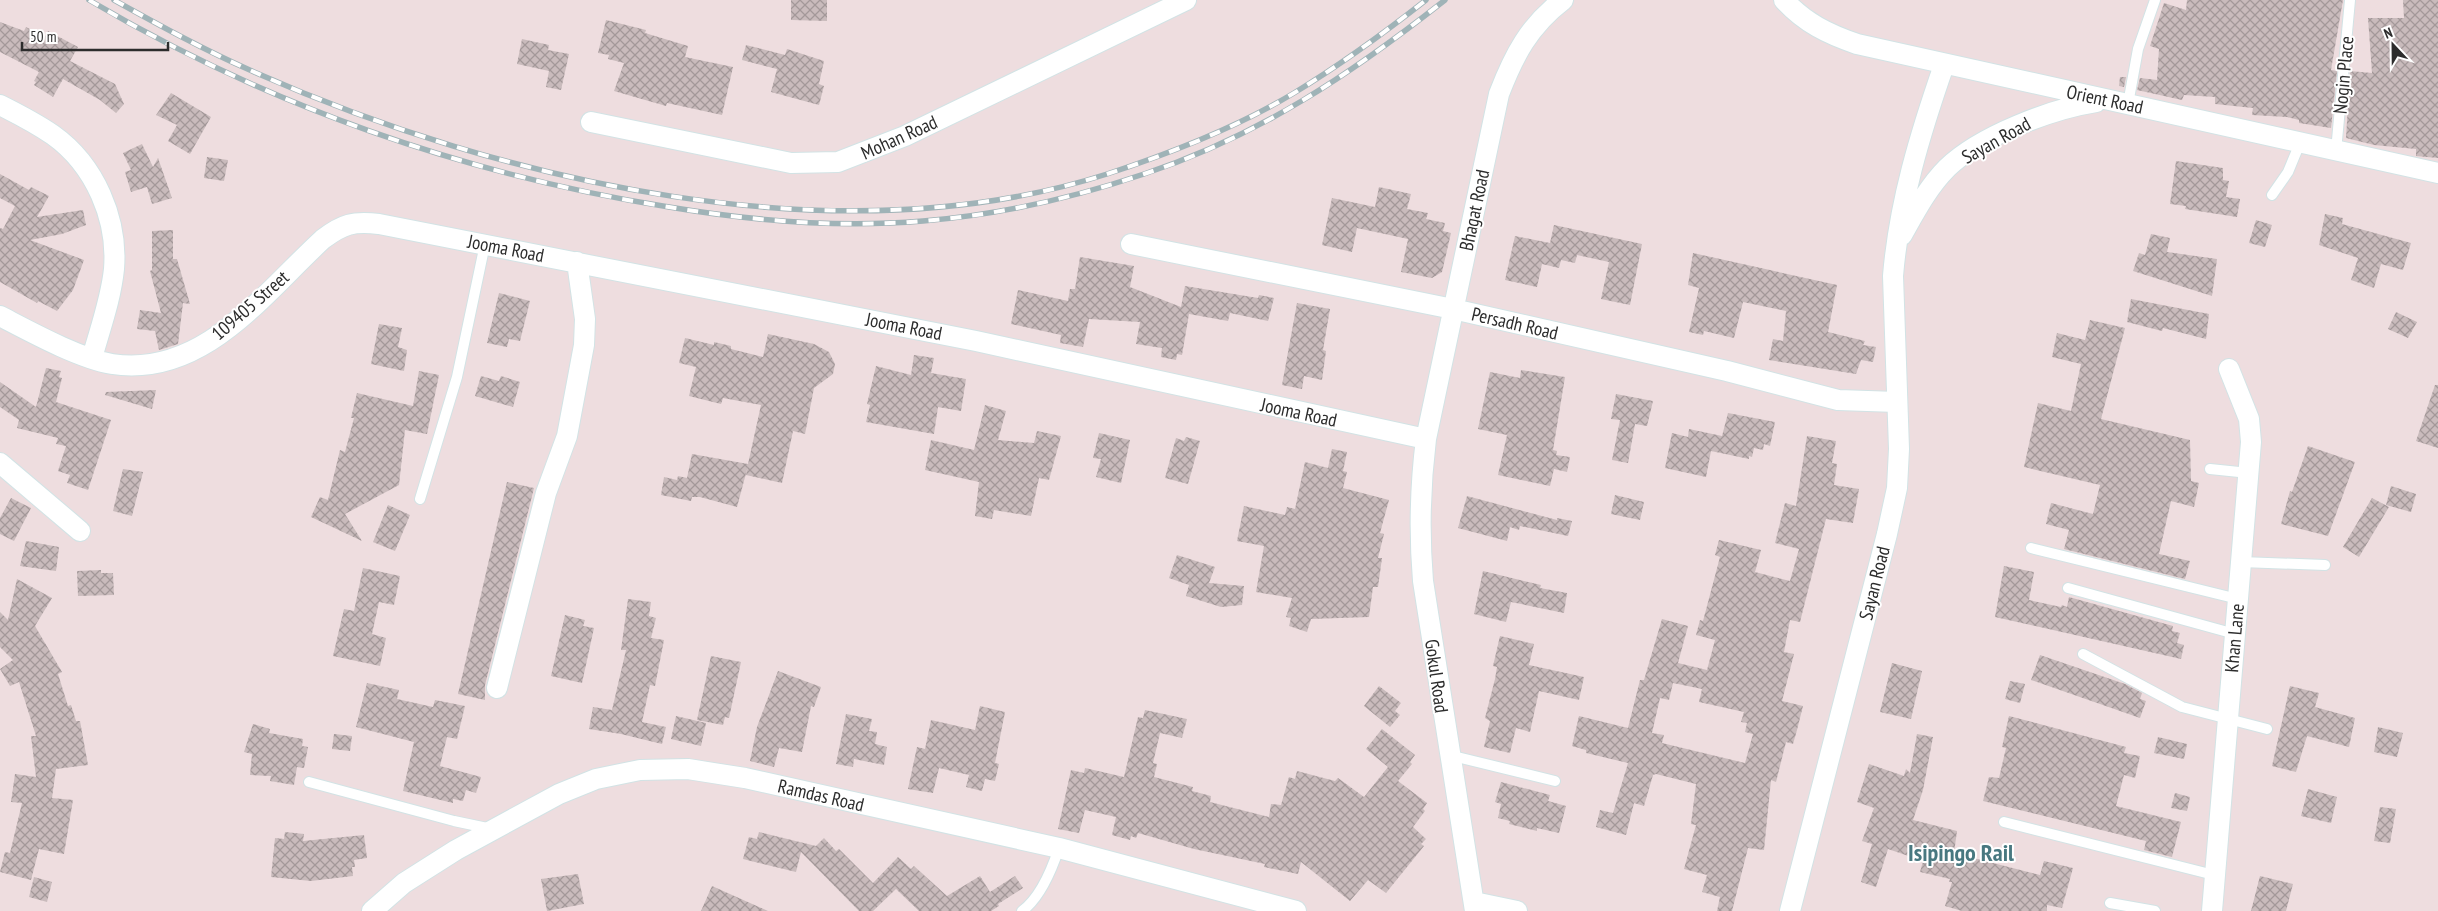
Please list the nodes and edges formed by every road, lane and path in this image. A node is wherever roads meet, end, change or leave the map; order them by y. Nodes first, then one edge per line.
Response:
1 (1186, 0) edge
2 (1563, 0) edge
3 (1784, 0) edge
4 (2155, 0) edge
5 (2350, 0) edge
6 (1944, 65) junction
7 (2118, 102) junction
8 (0, 105) edge
9 (591, 122) dead end
10 (2300, 143) junction
11 (2336, 151) junction
12 (2438, 173) edge
13 (2272, 195) dead end
14 (379, 224) joint
15 (485, 244) junction
16 (1131, 244) dead end
17 (1895, 248) junction
18 (577, 262) junction
19 (1453, 309) junction
20 (0, 316) edge
21 (92, 358) junction
22 (2229, 369) dead end
23 (1897, 402) junction
24 (1426, 439) junction
25 (0, 464) edge
26 (2210, 469) dead end
27 (2249, 473) junction
28 (420, 499) dead end
29 (80, 531) dead end
30 (2031, 548) dead end
31 (2241, 562) junction
32 (2325, 565) dead end
33 (2068, 588) dead end
34 (2238, 600) junction
35 (2235, 634) junction
36 (2083, 654) dead end
37 (497, 688) dead end
38 (2226, 720) junction
39 (2267, 729) dead end
40 (1449, 755) junction
41 (1555, 781) dead end
42 (309, 782) dead end
43 (2004, 822) dead end
44 (494, 829) junction
45 (1059, 848) junction
46 (2214, 875) junction
47 (2110, 903) dead end
48 (1474, 906) edge
49 (372, 911) edge
50 (1022, 911) edge
51 (1296, 911) edge
52 (1518, 911) edge
53 (1790, 911) edge
54 (2155, 911) edge
55 (2212, 911) edge

1 - 9 street, Mohan Road
2 - 19 street, Bhagat Road
3 - 6 street, Orient Road
4 - 7 lane
5 - 11 lane, Nogin Place
6 - 7 street, Orient Road
6 - 17 street, Sayan Road
7 - 10 street, Orient Road
7 - 17 street, Sayan Road
8 - 21 street
10 - 11 street, Orient Road
10 - 13 lane
11 - 12 street, Orient Road
14 - 15 street, Jooma Road
14 - 21 street, 109405 Street
15 - 18 street, Jooma Road
15 - 28 lane
16 - 19 street, Persadh Road
17 - 23 street, Sayan Road
18 - 24 street, Jooma Road
18 - 37 street
19 - 23 street, Persadh Road
19 - 24 street, Bhagat Road
20 - 21 street, 109405 Street
22 - 27 street, Khan Lane
23 - 53 street, Sayan Road
24 - 40 street, Gokul Road
25 - 29 street
26 - 27 lane
27 - 31 street, Khan Lane
30 - 34 lane
31 - 32 lane
31 - 34 street, Khan Lane
33 - 35 lane
34 - 35 street, Khan Lane
35 - 38 street, Khan Lane
36 - 38 lane
38 - 39 lane
38 - 46 street, Khan Lane
40 - 41 lane
40 - 48 street, Gokul Road
42 - 44 lane
43 - 46 lane
44 - 45 street, Ramdas Road
44 - 49 street, Ramdas Road
45 - 50 lane
45 - 51 street, Ramdas Road
46 - 55 street, Khan Lane
47 - 54 lane
48 - 52 street

